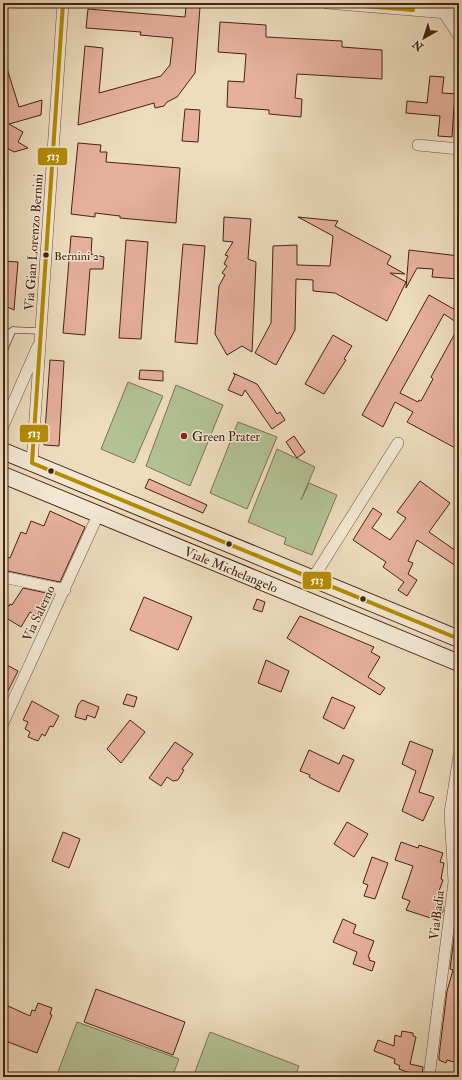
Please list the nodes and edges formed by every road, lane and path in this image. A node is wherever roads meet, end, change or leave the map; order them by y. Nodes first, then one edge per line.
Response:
1 (63, 3) edge
2 (327, 3) edge
3 (413, 7) edge
4 (444, 13) junction
5 (459, 14) edge
6 (459, 36) edge
7 (418, 145) dead end
8 (459, 149) edge
9 (13, 330) junction
10 (41, 335) junction
11 (3, 336) edge
12 (3, 353) edge
13 (3, 426) edge
14 (398, 443) dead end
15 (3, 451) edge
16 (32, 463) junction
17 (3, 475) edge
18 (98, 515) junction
19 (204, 534) junction
20 (196, 555) junction
21 (3, 577) edge
22 (313, 578) junction
23 (64, 590) junction
24 (459, 639) edge
25 (459, 663) edge
26 (3, 723) edge
27 (459, 756) edge
28 (429, 1077) edge

1 - 10 street, Via Gian Lorenzo Bernini
2 - 3 street
3 - 4 street
4 - 5 street
4 - 6 street
7 - 8 street
9 - 10 lane
9 - 11 lane
9 - 12 lane
10 - 13 street, Via Gian Lorenzo Bernini
10 - 16 street, Via Gian Lorenzo Bernini
14 - 22 street
15 - 16 street, Viale Michelangelo
16 - 19 street, Viale Michelangelo
17 - 18 street, Viale Michelangelo
18 - 20 street, Viale Michelangelo
18 - 23 street, Via Salerno
19 - 20 street
19 - 22 street, Viale Michelangelo
20 - 25 street, Viale Michelangelo
21 - 23 street
22 - 24 street, Viale Michelangelo
23 - 26 street, Via Salerno
27 - 28 street, Via Badia

